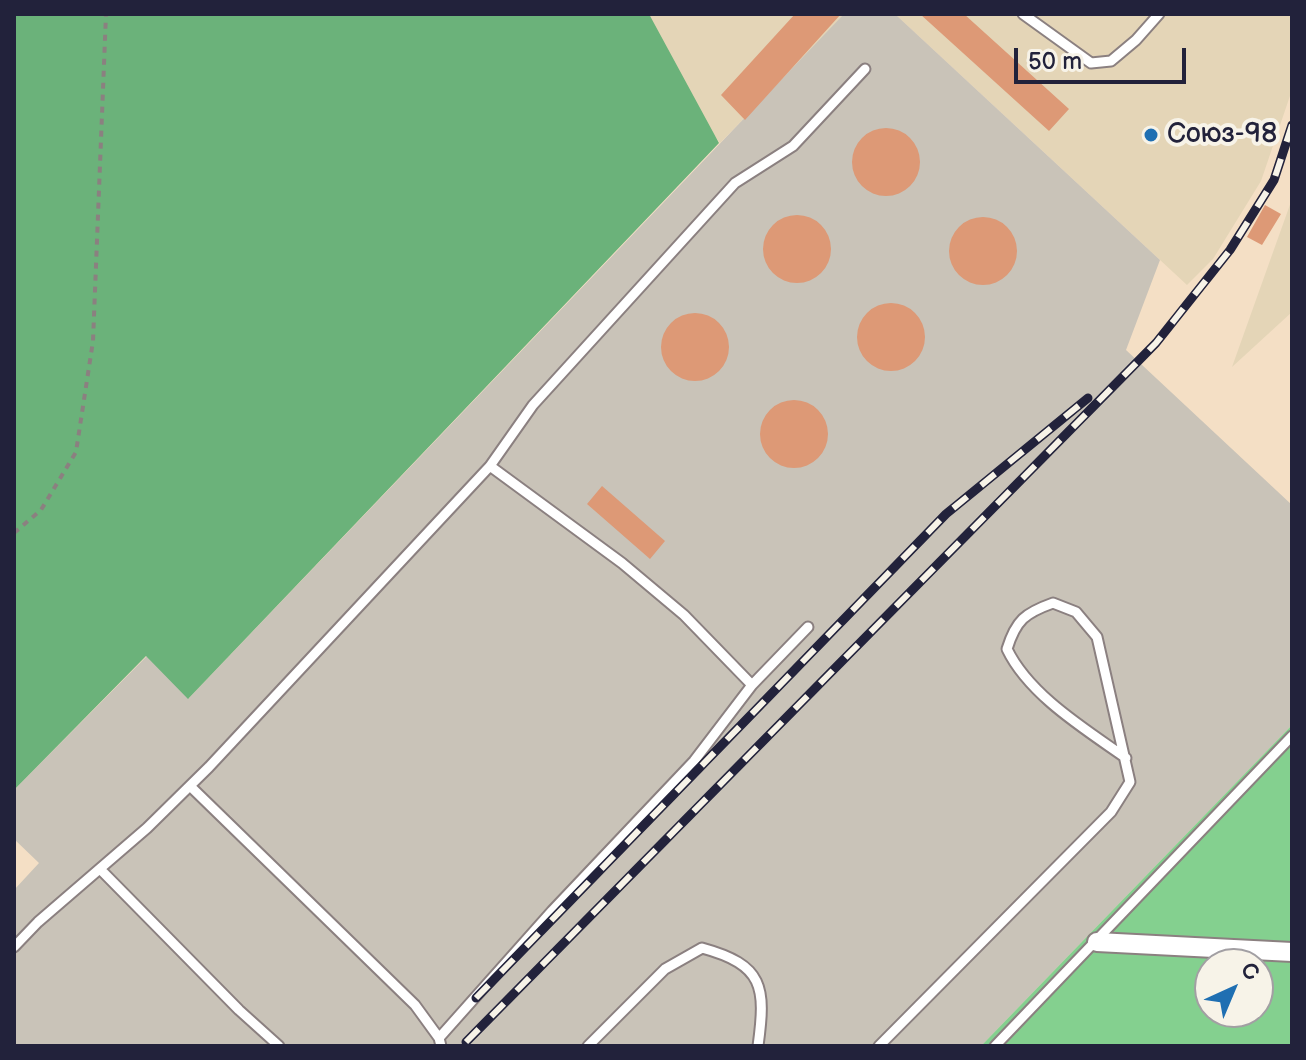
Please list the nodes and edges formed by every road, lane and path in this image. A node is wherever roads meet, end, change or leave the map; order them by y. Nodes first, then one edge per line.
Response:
1 (106, 14) edge
2 (1023, 14) edge
3 (1159, 14) edge
4 (865, 69) dead end
5 (490, 466) junction
6 (14, 533) edge
7 (808, 627) dead end
8 (752, 685) junction
9 (1292, 736) edge
10 (1126, 758) junction
11 (190, 786) junction
12 (100, 869) junction
13 (1097, 942) junction
14 (14, 947) edge
15 (1292, 952) edge
16 (440, 1042) edge
17 (279, 1046) edge
18 (588, 1046) edge
19 (758, 1046) edge
20 (879, 1046) edge
21 (995, 1046) edge

1 - 6 path
2 - 3 lane
4 - 5 lane
5 - 8 lane
5 - 11 lane
7 - 8 lane
8 - 16 lane
9 - 13 lane
10 - 10 lane
10 - 20 lane
11 - 12 lane
11 - 16 lane
12 - 14 lane
12 - 17 lane
13 - 15 street
13 - 21 lane
18 - 19 lane

